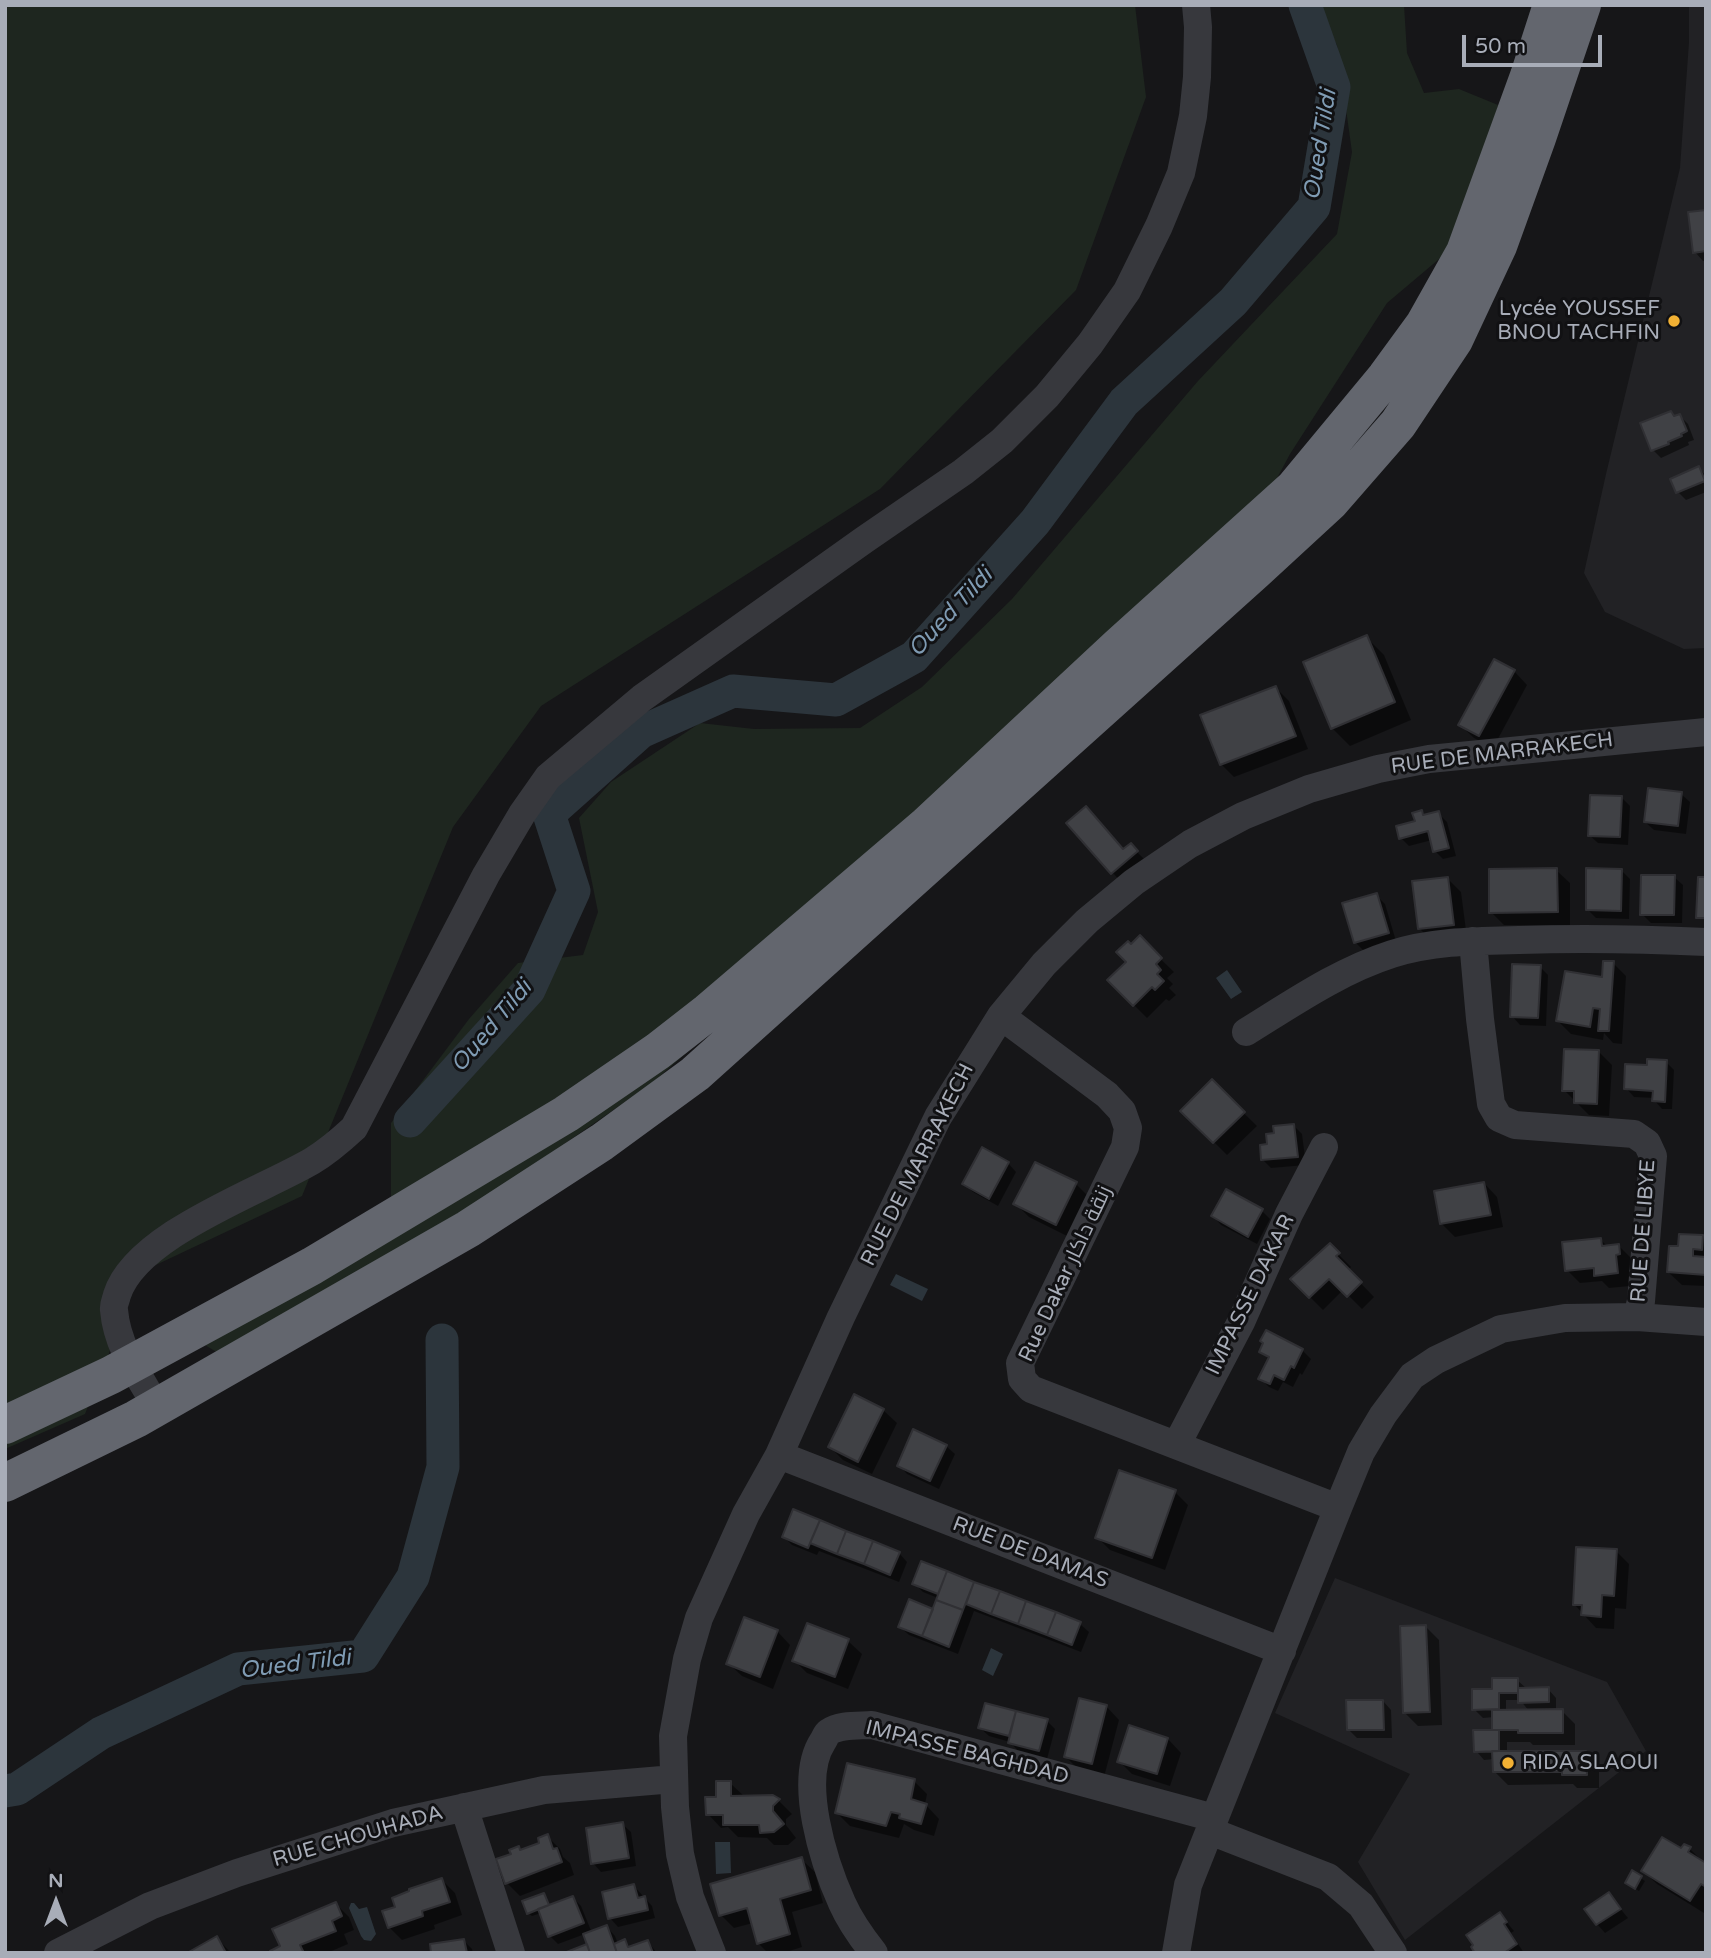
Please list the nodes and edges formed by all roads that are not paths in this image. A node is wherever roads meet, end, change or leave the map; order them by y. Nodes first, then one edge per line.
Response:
1 (1196, 5) edge
2 (1552, 5) edge
3 (1582, 5) edge
4 (1706, 732) edge
5 (1472, 941) junction
6 (1706, 942) edge
7 (1001, 1016) junction
8 (1247, 1032) dead end
9 (1324, 1147) dead end
10 (1637, 1317) junction
11 (1706, 1322) edge
12 (131, 1363) junction
13 (157, 1407) junction
14 (5, 1424) edge
15 (1177, 1444) junction
16 (779, 1455) junction
17 (5, 1483) edge
18 (1338, 1508) junction
19 (1282, 1651) junction
20 (674, 1779) junction
21 (464, 1808) junction
22 (1212, 1824) junction
23 (58, 1953) edge
24 (511, 1953) edge
25 (712, 1953) edge
26 (874, 1953) edge
27 (1176, 1953) edge
28 (1393, 1953) edge

1 - 12 street
2 - 12 highway
3 - 13 highway
4 - 7 street, RUE DE MARRAKECH
5 - 6 street
5 - 8 street
5 - 10 street, RUE DE LIBYE
7 - 15 street, Rue Dakar زنقة داكار
7 - 16 street, RUE DE MARRAKECH
9 - 15 street, IMPASSE DAKAR
10 - 11 street
10 - 18 street
12 - 13 street
12 - 14 highway
13 - 17 highway
15 - 18 street, Rue Dakar زنقة داكار
16 - 19 street, RUE DE DAMAS
16 - 20 street, RUE DE MARRAKECH
18 - 19 street
19 - 22 street
20 - 21 street, RUE CHOUHADA
20 - 25 street, RUE DE MARRAKECH
21 - 23 street, RUE CHOUHADA
21 - 24 street
22 - 26 street, IMPASSE BAGHDAD
22 - 27 street
22 - 28 street

